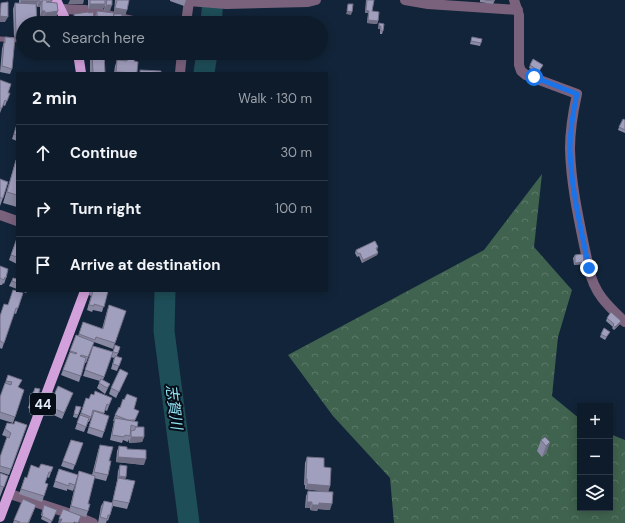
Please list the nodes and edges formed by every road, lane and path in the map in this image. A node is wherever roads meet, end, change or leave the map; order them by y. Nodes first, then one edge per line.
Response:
1 (316, 0) edge
2 (405, 0) edge
3 (514, 0) edge
4 (192, 1) edge
5 (59, 4) edge
6 (518, 10) junction
7 (64, 16) edge
8 (112, 16) edge
9 (187, 16) edge
10 (0, 39) edge
11 (16, 40) edge
12 (79, 60) edge
13 (181, 60) edge
14 (81, 72) edge
15 (180, 72) edge
16 (0, 215) edge
17 (16, 221) edge
18 (85, 292) edge
19 (625, 322) edge
20 (10, 494) junction
21 (3, 503) edge
22 (0, 518) edge
23 (93, 523) edge

1 - 4 street
2 - 6 street
3 - 6 street
4 - 9 street
5 - 7 main road
5 - 8 street
6 - 19 street
10 - 11 lane
12 - 14 main road
13 - 15 street
16 - 17 street
18 - 20 main road, 44
20 - 21 main road, 44
20 - 23 street
21 - 22 main road, 44

